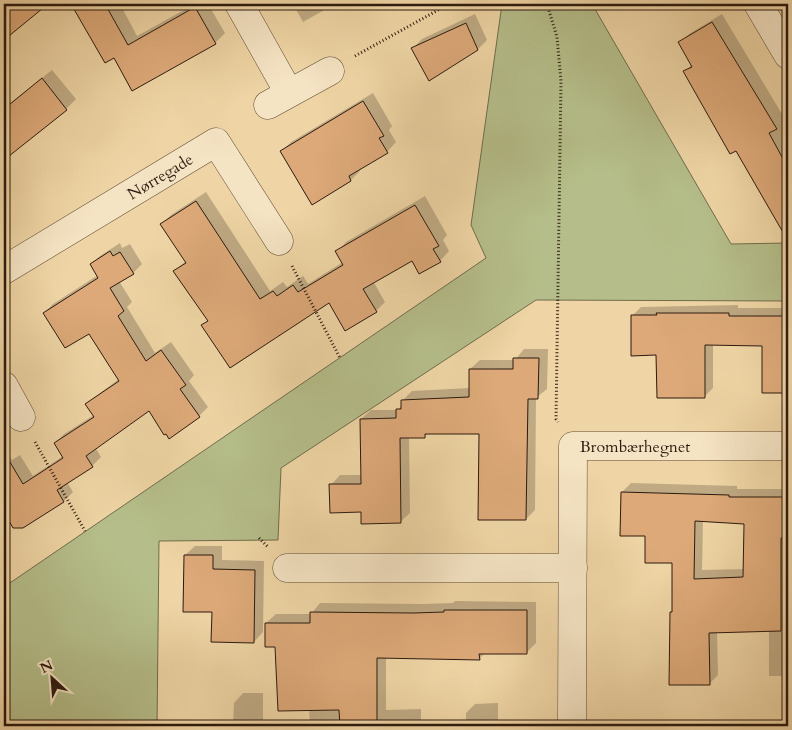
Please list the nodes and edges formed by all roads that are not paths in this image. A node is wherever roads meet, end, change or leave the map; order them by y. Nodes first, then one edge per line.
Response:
1 (239, 4) edge
2 (758, 4) edge
3 (788, 55) edge
4 (330, 71) road end
5 (279, 241) road end
6 (4, 270) edge
7 (4, 386) edge
8 (21, 417) road end
9 (788, 446) edge
10 (287, 568) dead end
11 (573, 568) junction
12 (572, 726) edge

1 - 4 street
2 - 3 street
5 - 6 street, Nørregade
7 - 8 street
9 - 11 street, Brombærhegnet
10 - 11 street
11 - 12 street, Brombærhegnet

